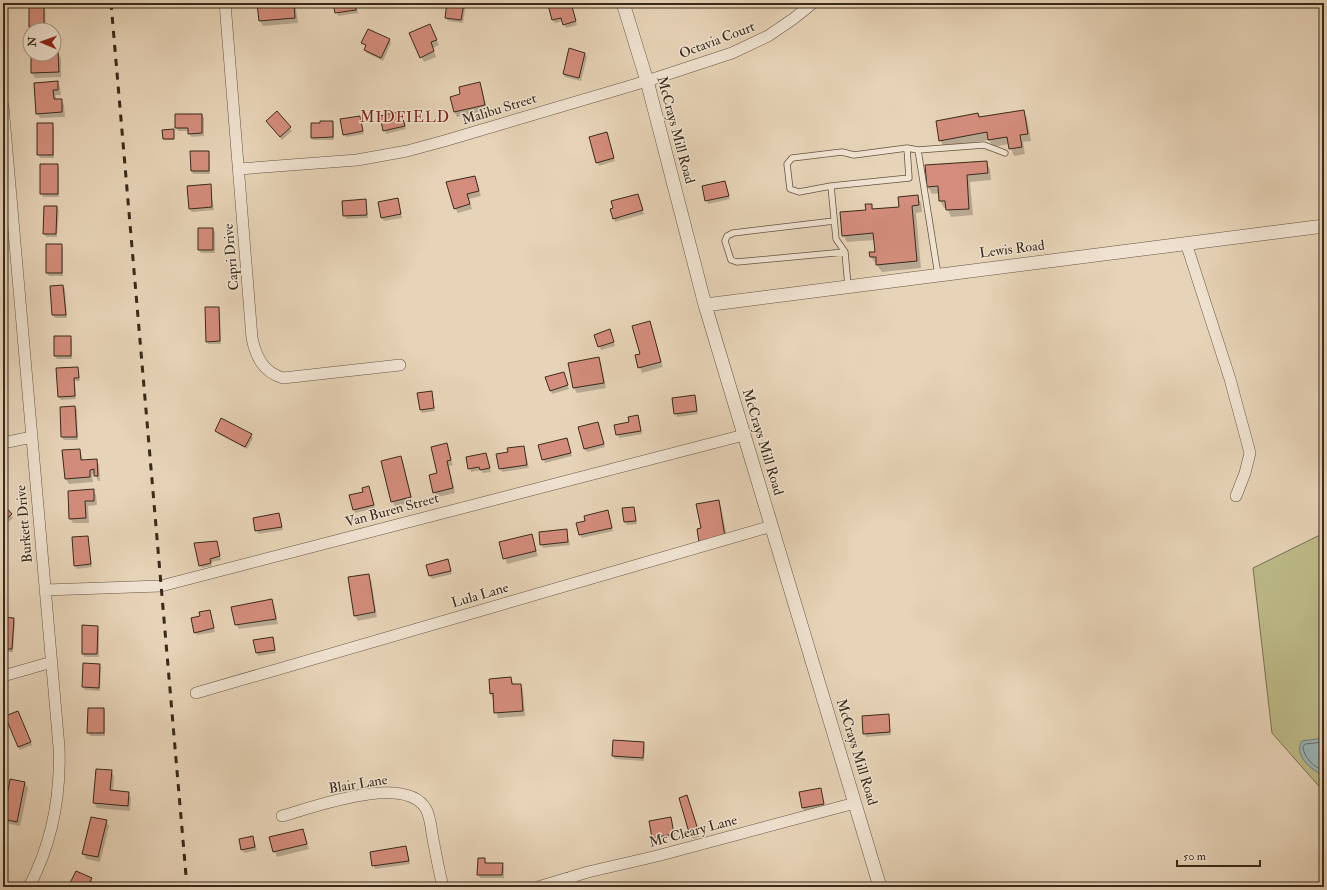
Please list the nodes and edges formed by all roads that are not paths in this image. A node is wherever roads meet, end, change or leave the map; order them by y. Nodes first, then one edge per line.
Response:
1 (225, 3) edge
2 (623, 3) edge
3 (813, 3) edge
4 (647, 81) junction
5 (3, 106) edge
6 (907, 148) junction
7 (918, 150) junction
8 (1005, 153) dead end
9 (239, 169) junction
10 (831, 186) junction
11 (834, 221) junction
12 (1324, 226) edge
13 (1186, 243) junction
14 (845, 252) junction
15 (938, 275) junction
16 (848, 286) junction
17 (705, 305) junction
18 (400, 365) dead end
19 (744, 435) junction
20 (32, 437) junction
21 (3, 443) edge
22 (1236, 496) dead end
23 (772, 526) junction
24 (45, 590) junction
25 (52, 662) junction
26 (3, 676) edge
27 (196, 693) dead end
28 (855, 803) junction
29 (282, 816) dead end
30 (571, 882) edge
31 (29, 887) edge
32 (443, 887) edge
33 (538, 887) edge
34 (880, 887) edge

1 - 9 street, Capri Drive
2 - 4 street, McCrays Mill Road
3 - 4 street, Octavia Court
4 - 9 street, Malibu Street
4 - 17 street, McCrays Mill Road
5 - 20 street, Burkett Drive
6 - 7 lane
6 - 10 lane
6 - 10 lane
7 - 8 lane
7 - 15 lane
9 - 18 street, Capri Drive
10 - 11 lane
11 - 14 lane
11 - 14 lane
12 - 13 street, Lewis Road
13 - 15 street, Lewis Road
13 - 22 street
14 - 16 lane
15 - 16 street, Lewis Road
16 - 17 street, Lewis Road
17 - 19 street, McCrays Mill Road
19 - 23 street, McCrays Mill Road
19 - 24 street, Van Buren Street
20 - 21 street
20 - 24 street, Burkett Drive
23 - 27 street, Lula Lane
23 - 28 street, McCrays Mill Road
24 - 25 street, Burkett Drive
25 - 26 street
25 - 31 street, Burkett Drive
28 - 30 street, Mc Cleary Lane
28 - 34 street, McCrays Mill Road
29 - 32 street, Blair Lane
30 - 33 street, Mc Cleary Lane

